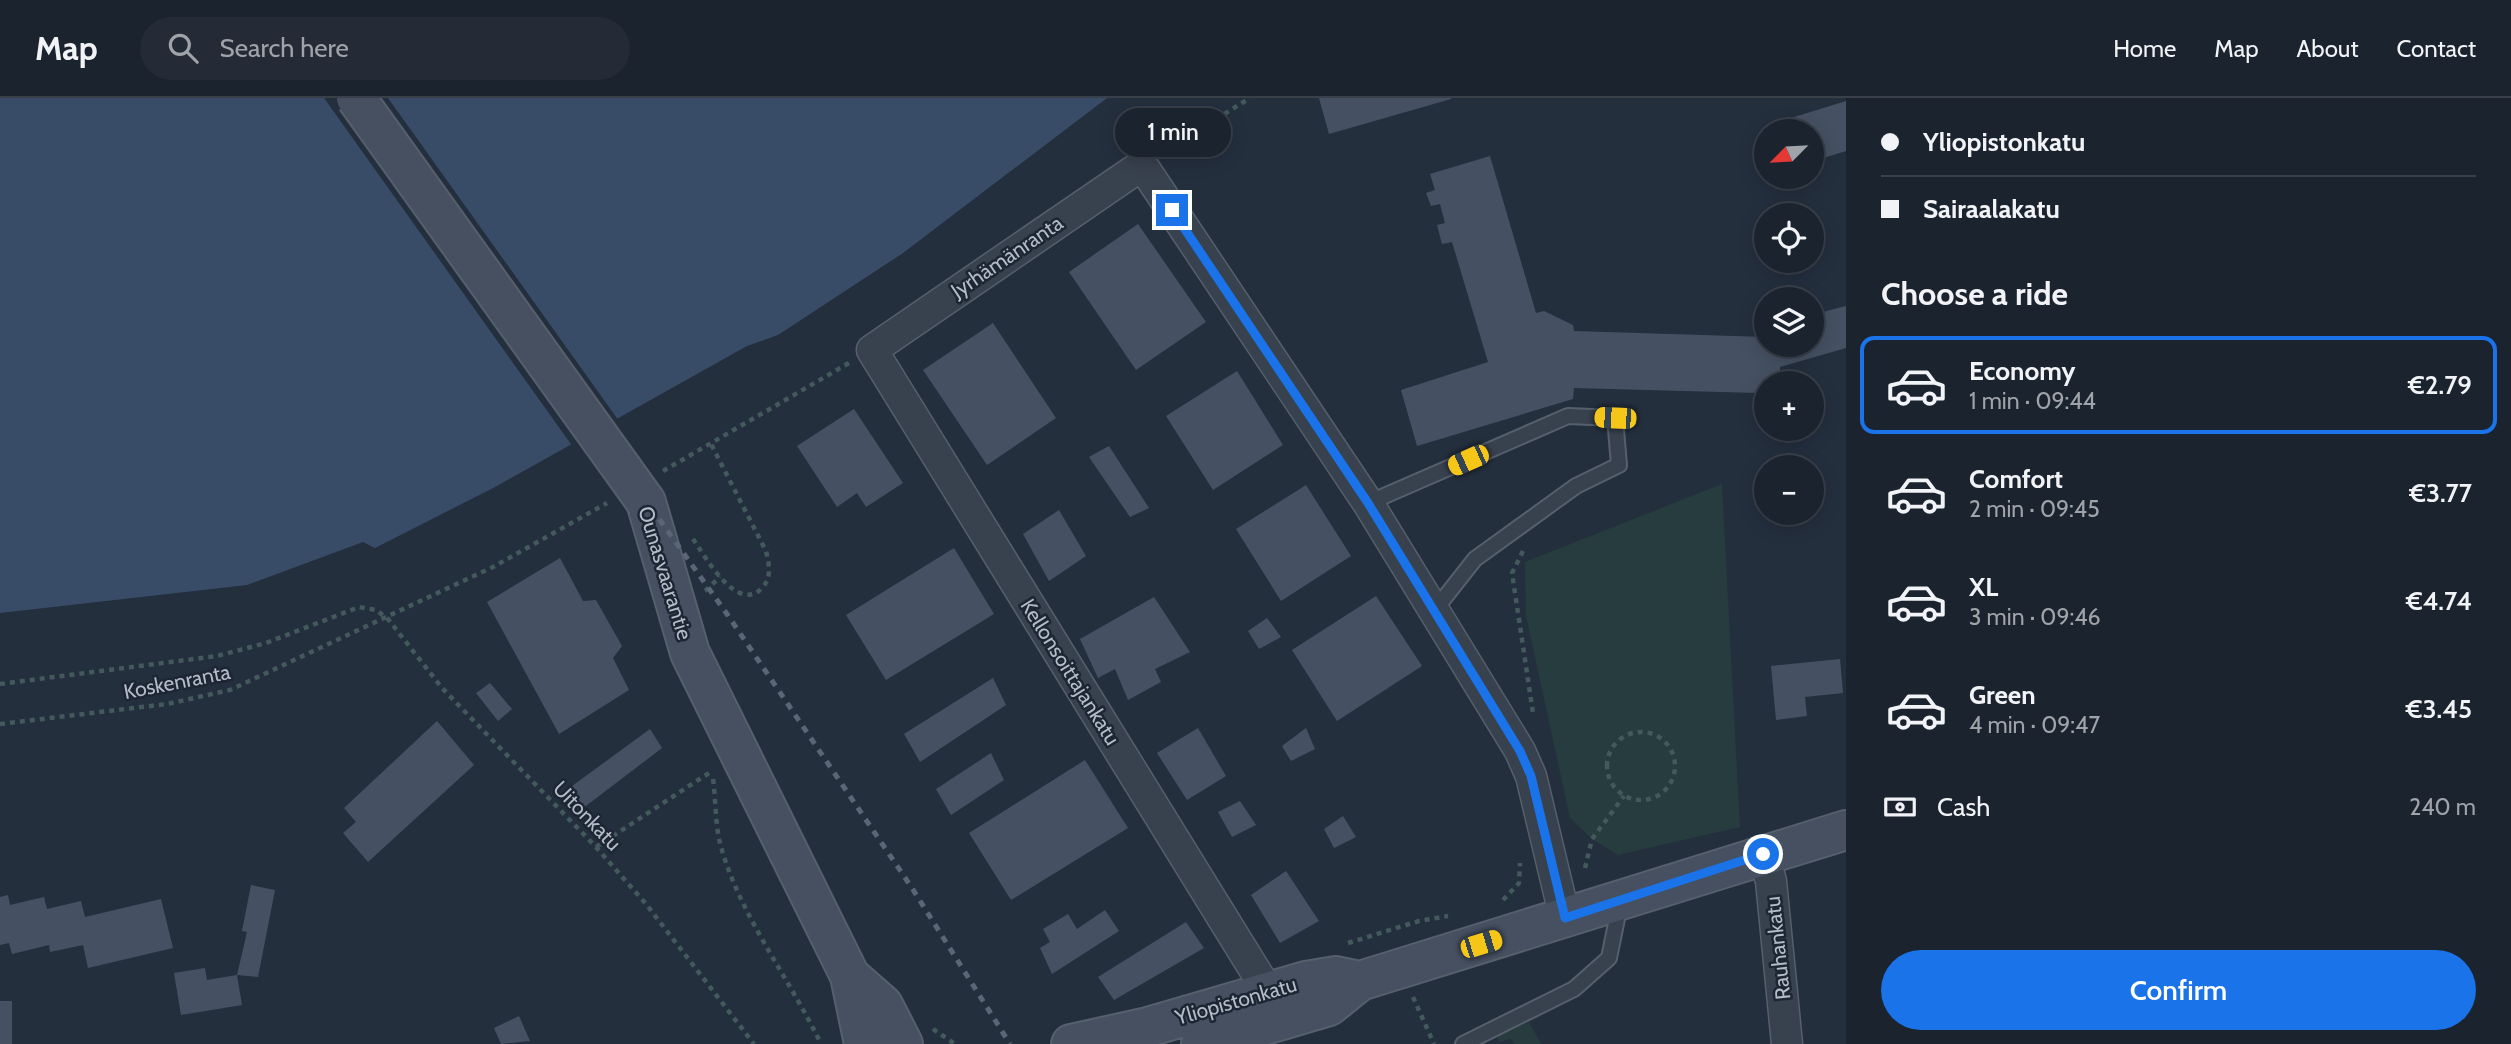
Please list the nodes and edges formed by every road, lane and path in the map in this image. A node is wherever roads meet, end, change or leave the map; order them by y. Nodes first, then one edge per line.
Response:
1 (356, 98) edge
2 (1250, 98) edge
3 (1142, 165) junction
4 (872, 350) joint
5 (711, 444) dead end
6 (1368, 503) junction
7 (690, 535) dead end
8 (1433, 612) junction
9 (388, 619) junction
10 (0, 684) edge
11 (0, 724) edge
12 (709, 761) dead end
13 (713, 770) junction
14 (1624, 796) junction
15 (1846, 830) edge
16 (596, 847) junction
17 (1763, 854) junction
18 (1585, 868) dead end
19 (1519, 883) dead end
20 (1621, 900) junction
21 (1494, 905) dead end
22 (1565, 918) junction
23 (850, 976) junction
24 (1360, 981) junction
25 (1269, 993) junction
26 (1413, 997) dead end
27 (1154, 1038) edge
28 (754, 1044) edge
29 (821, 1044) edge
30 (864, 1044) edge
31 (903, 1044) edge
32 (1072, 1044) edge
33 (1201, 1044) edge
34 (1434, 1044) edge
35 (1463, 1044) edge
36 (1787, 1044) edge

1 - 23 street, Ounasvaarantie, bridge
2 - 3 path
3 - 4 street, Jyrhämänranta
3 - 6 street
4 - 25 street, Kellonsoittajankatu
5 - 7 path
6 - 8 street
6 - 8 lane
8 - 22 street
9 - 10 path
9 - 11 path, Koskenranta
9 - 16 path, Uitonkatu
12 - 13 path
13 - 16 path
13 - 29 path
14 - 14 path
14 - 18 path
15 - 17 street, Yliopistonkatu
16 - 28 path, Uitonkatu
17 - 20 street, Yliopistonkatu
17 - 36 street, Rauhankatu
19 - 21 path
20 - 22 street, Yliopistonkatu
20 - 35 lane
22 - 24 street, Yliopistonkatu
23 - 30 street, Ounasvaarantie
23 - 31 street, Ounasvaarantie
24 - 25 street, Yliopistonkatu
24 - 33 street, Yliopistonkatu
25 - 27 street, Yliopistonkatu
26 - 34 path
27 - 32 street, Yliopistonkatu

